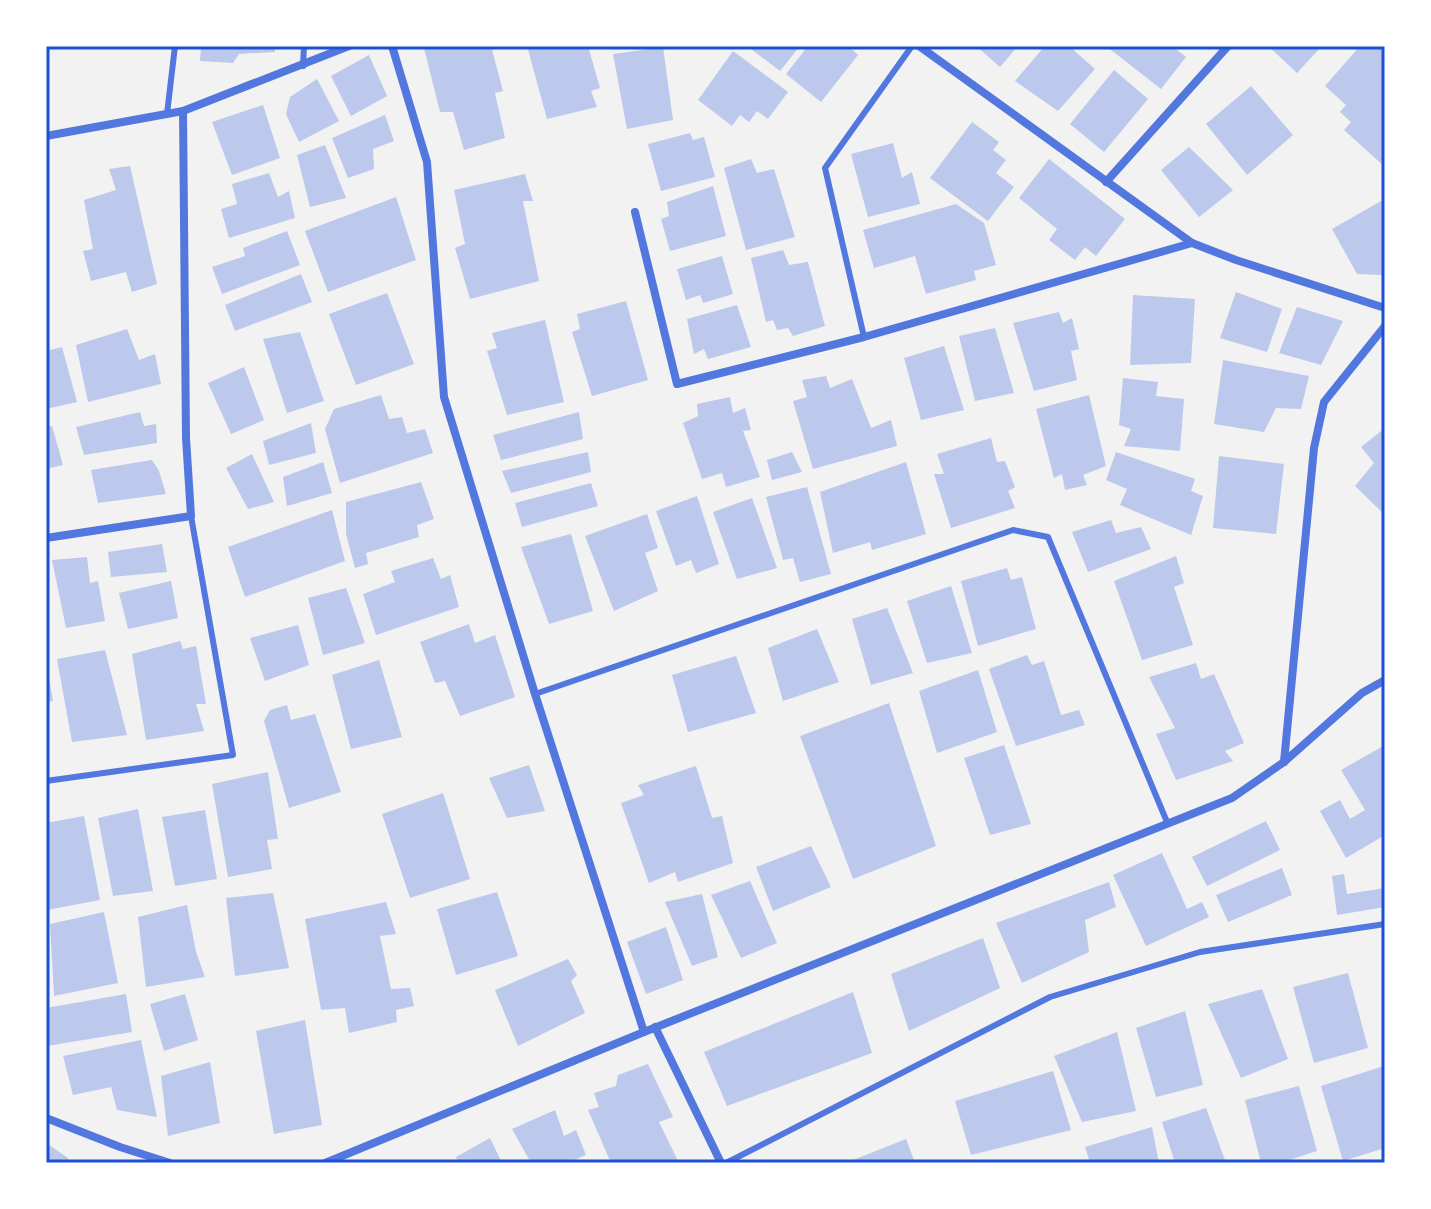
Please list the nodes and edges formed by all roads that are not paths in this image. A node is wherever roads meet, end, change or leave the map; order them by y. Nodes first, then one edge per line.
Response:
1 (175, 46) edge
2 (304, 46) edge
3 (349, 46) edge
4 (392, 46) edge
5 (912, 46) edge
6 (919, 46) edge
7 (1228, 46) edge
8 (303, 66) junction
9 (183, 111) junction
10 (167, 114) junction
11 (46, 136) edge
12 (1106, 182) junction
13 (635, 212) dead end
14 (1192, 243) junction
15 (1385, 308) edge
16 (1385, 326) edge
17 (864, 337) junction
18 (191, 516) junction
19 (46, 538) edge
20 (1385, 680) edge
21 (535, 694) junction
22 (1284, 762) junction
23 (46, 781) edge
24 (1167, 822) junction
25 (1385, 924) edge
26 (655, 1027) junction
27 (644, 1032) junction
28 (46, 1118) edge
29 (170, 1163) edge
30 (325, 1163) edge
31 (723, 1163) edge

1 - 10 lane
2 - 8 lane
3 - 8 street
4 - 21 street
5 - 17 lane
6 - 12 street
7 - 12 street
8 - 9 street
9 - 10 street
9 - 18 street
10 - 11 street
12 - 14 street
13 - 17 street
14 - 15 street
14 - 17 street
16 - 22 street
18 - 19 street
18 - 23 lane
20 - 22 street
21 - 24 lane
21 - 27 street
22 - 24 street
24 - 26 street
25 - 31 lane
26 - 27 street
26 - 31 street
27 - 30 street
28 - 29 street

